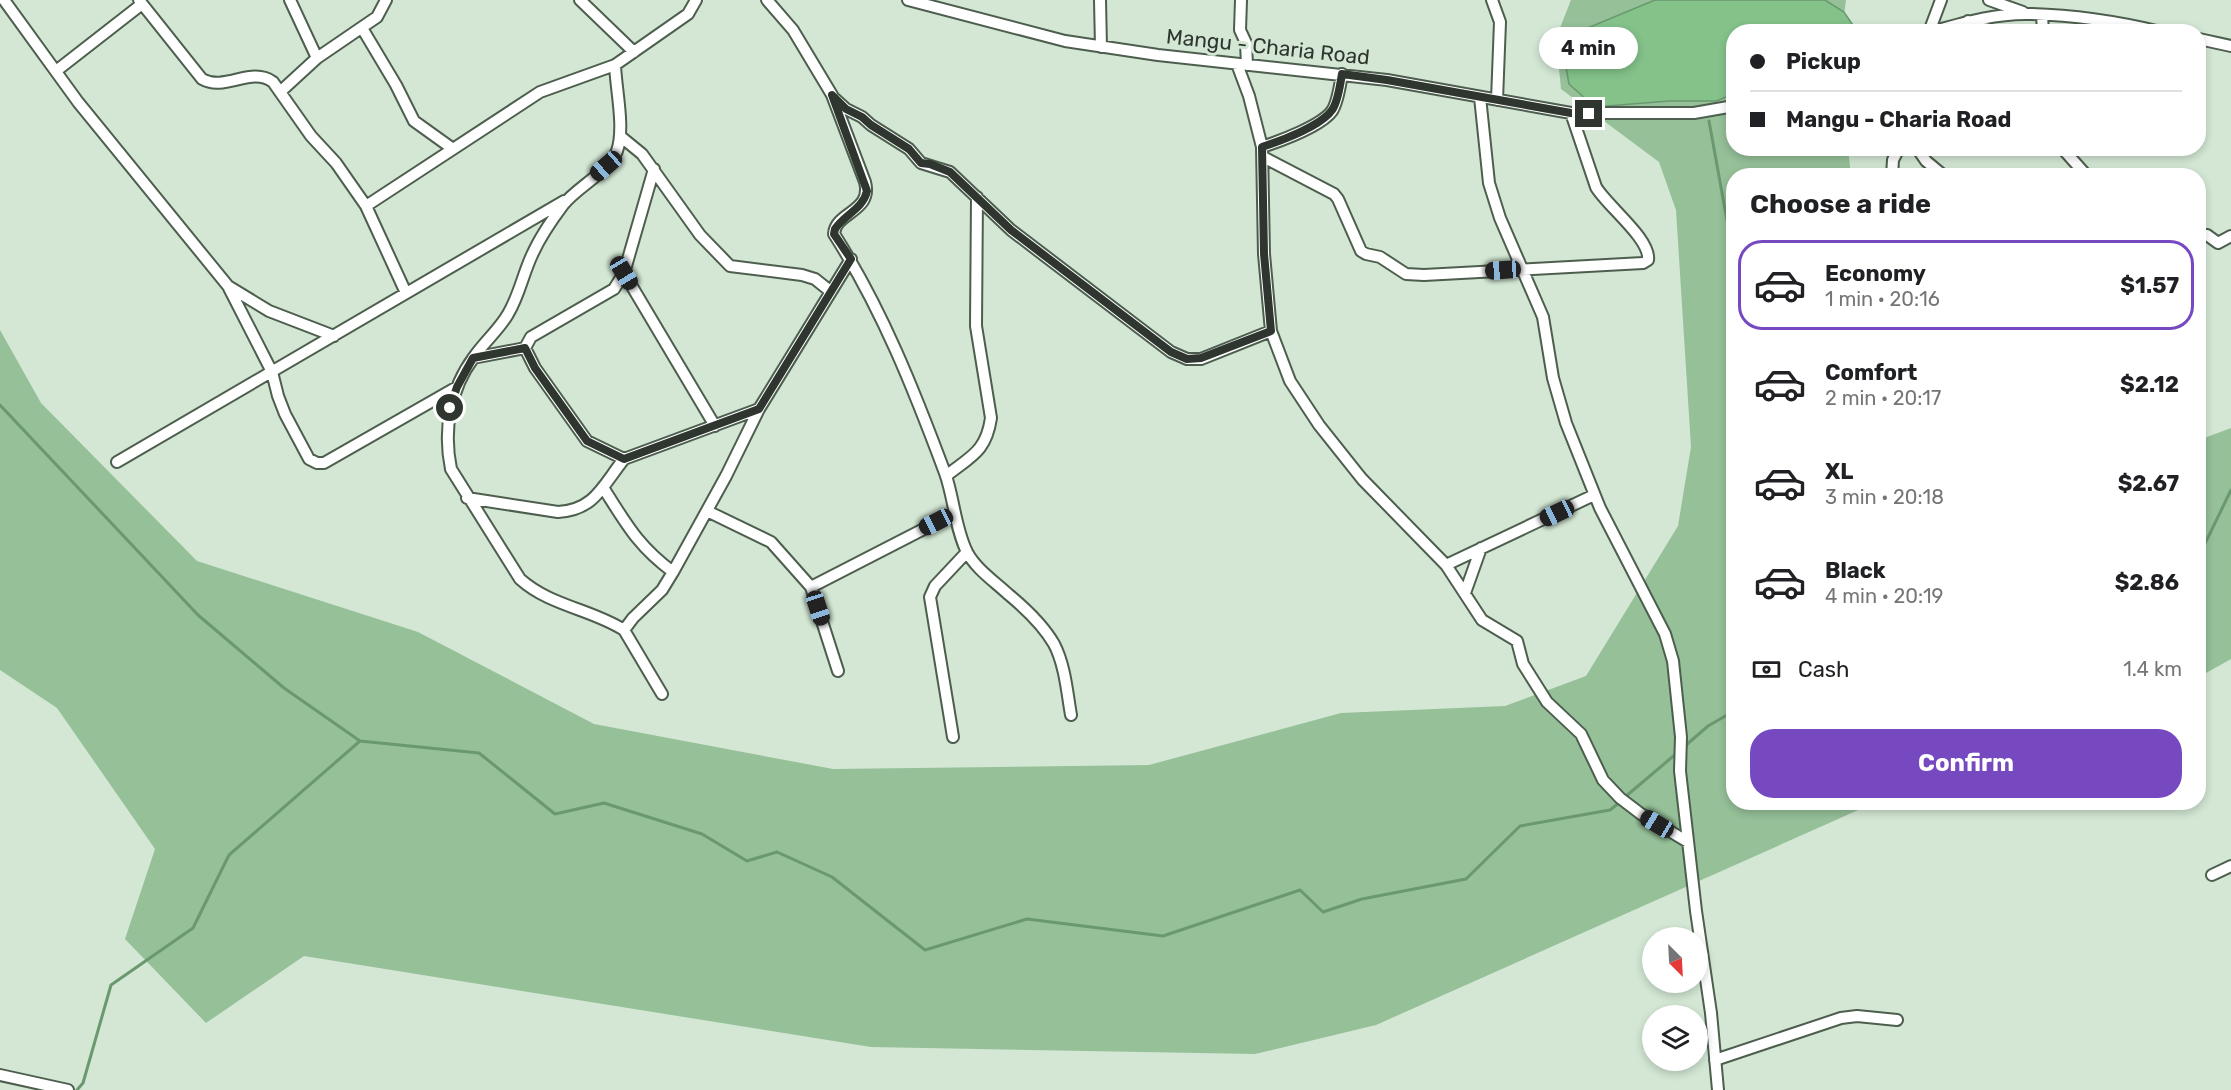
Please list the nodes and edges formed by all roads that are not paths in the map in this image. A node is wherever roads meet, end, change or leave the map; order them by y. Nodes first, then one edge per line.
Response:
1 (4, 0) edge
2 (303, 0) edge
3 (386, 0) edge
4 (580, 0) edge
5 (696, 0) edge
6 (767, 0) edge
7 (909, 0) edge
8 (1100, 0) edge
9 (1241, 0) edge
10 (1492, 0) edge
11 (1941, 0) edge
12 (1989, 0) edge
13 (140, 2) edge
14 (291, 2) edge
15 (2029, 14) junction
16 (2042, 15) junction
17 (1968, 21) junction
18 (1933, 24) edge
19 (1958, 24) edge
20 (1975, 24) edge
21 (2043, 24) edge
22 (2124, 24) edge
23 (362, 28) junction
24 (2206, 41) edge
25 (2231, 46) edge
26 (1101, 47) junction
27 (634, 52) junction
28 (317, 58) junction
29 (1242, 64) junction
30 (615, 65) junction
31 (56, 71) junction
32 (1342, 74) junction
33 (280, 92) junction
34 (832, 95) junction
35 (1480, 97) junction
36 (1497, 100) junction
37 (1726, 108) edge
38 (1571, 113) junction
39 (620, 136) junction
40 (453, 149) junction
41 (1263, 152) junction
42 (1923, 156) edge
43 (2069, 156) edge
44 (1934, 168) edge
45 (2080, 168) edge
46 (654, 169) junction
47 (977, 197) junction
48 (569, 198) junction
49 (366, 206) junction
50 (2206, 235) edge
51 (2231, 236) edge
52 (851, 259) junction
53 (1522, 268) junction
54 (624, 273) junction
55 (228, 286) junction
56 (830, 291) junction
57 (406, 293) junction
58 (1271, 331) junction
59 (334, 336) junction
60 (525, 348) junction
61 (473, 358) junction
62 (272, 372) junction
63 (457, 387) junction
64 (759, 409) junction
65 (715, 426) junction
66 (624, 459) junction
67 (117, 462) dead end
68 (946, 477) junction
69 (603, 489) junction
70 (1594, 495) junction
71 (467, 498) junction
72 (707, 511) junction
73 (955, 513) junction
74 (1481, 548) junction
75 (967, 552) junction
76 (1446, 565) junction
77 (673, 572) junction
78 (811, 586) junction
79 (1465, 593) junction
80 (624, 630) junction
81 (838, 671) dead end
82 (662, 694) dead end
83 (1071, 715) dead end
84 (953, 737) dead end
85 (1688, 842) junction
86 (2231, 866) edge
87 (2212, 875) dead end
88 (1897, 1020) dead end
89 (1715, 1060) junction
90 (0, 1075) edge
91 (68, 1090) edge
92 (1718, 1090) edge

1 - 31 street
2 - 14 street
3 - 23 street
4 - 27 street
5 - 27 street
6 - 34 street
7 - 26 street, Mangu - Charia Road
8 - 26 street
9 - 29 street
10 - 36 street
11 - 18 street
12 - 15 street
13 - 31 street
13 - 33 street
14 - 28 street
15 - 16 street
15 - 17 street
16 - 21 street
16 - 22 street
17 - 19 street
17 - 20 street
23 - 28 street
23 - 40 street
24 - 25 street
26 - 29 street, Mangu - Charia Road
27 - 30 street
28 - 33 street
29 - 32 street, Mangu - Charia Road
29 - 41 street
30 - 39 street
30 - 40 street
31 - 55 street
32 - 35 street, Mangu - Charia Road
32 - 41 street
33 - 49 street
34 - 47 street
34 - 52 street
35 - 36 street, Mangu - Charia Road
35 - 53 street
36 - 38 street, Mangu - Charia Road
37 - 38 street, Mangu - Charia Road
38 - 53 street
39 - 46 street
39 - 48 street
40 - 49 street
41 - 53 street
41 - 58 street
42 - 44 street
43 - 45 street
46 - 54 street
46 - 56 street
47 - 58 street
47 - 68 street
48 - 57 street
48 - 61 street
49 - 57 street
50 - 51 street
52 - 56 street
52 - 68 street
53 - 70 street
54 - 60 street
54 - 65 street
55 - 59 street
55 - 62 street
56 - 64 street
57 - 59 street
58 - 76 street
59 - 62 street
60 - 61 street
60 - 66 street
61 - 63 street
62 - 63 street
62 - 67 street
63 - 71 street
64 - 65 street
64 - 72 street
65 - 66 street
66 - 69 street
68 - 73 street
69 - 71 street
69 - 77 street
70 - 74 street
70 - 85 street
71 - 80 street
72 - 77 street
72 - 78 street
73 - 75 street
73 - 78 street
74 - 76 street
74 - 79 street
75 - 83 street
75 - 84 street
76 - 79 street
77 - 80 street
78 - 81 street
79 - 85 street
80 - 82 street
85 - 89 street
86 - 87 street
88 - 89 street
89 - 92 street
90 - 91 street

